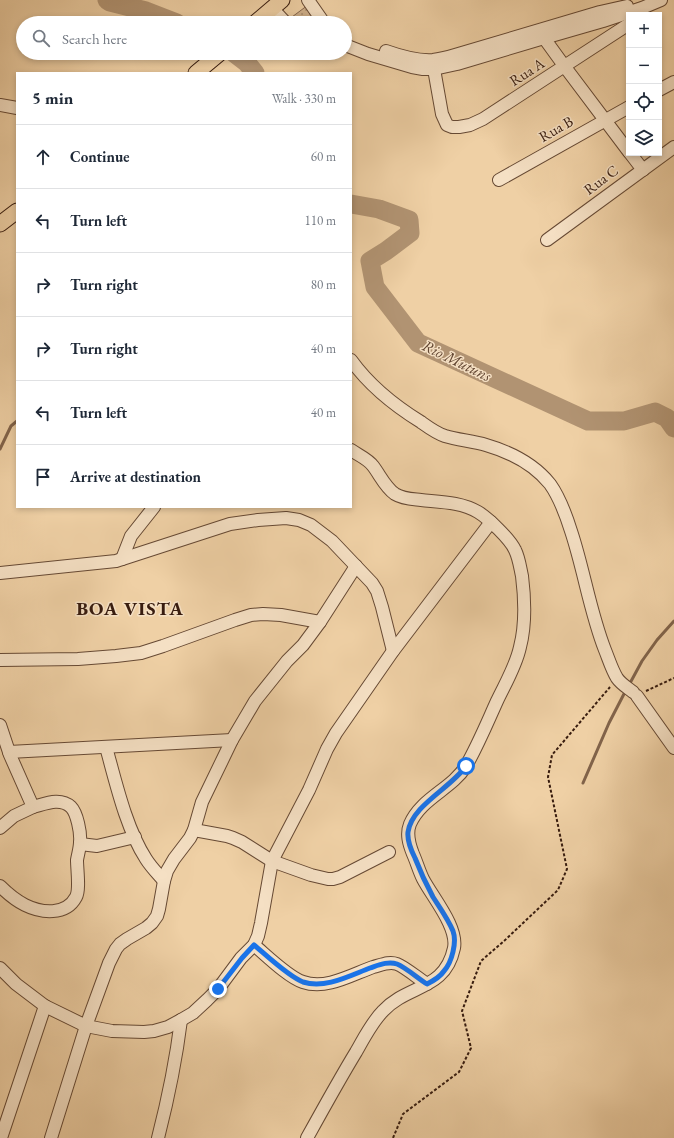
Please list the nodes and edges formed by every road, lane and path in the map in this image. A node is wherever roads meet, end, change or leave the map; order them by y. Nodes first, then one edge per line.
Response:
1 (308, 0) edge
2 (655, 0) edge
3 (661, 0) edge
4 (277, 4) edge
5 (640, 9) edge
6 (263, 16) edge
7 (283, 16) edge
8 (319, 16) edge
9 (626, 26) edge
10 (544, 38) junction
11 (352, 40) edge
12 (352, 46) edge
13 (502, 46) junction
14 (369, 50) junction
15 (212, 60) edge
16 (564, 67) junction
17 (434, 69) junction
18 (197, 72) edge
19 (674, 82) edge
20 (662, 88) edge
21 (0, 105) edge
22 (16, 108) edge
23 (626, 109) edge
24 (605, 120) junction
25 (674, 147) edge
26 (626, 148) edge
27 (632, 156) edge
28 (643, 170) junction
29 (499, 180) dead end
30 (16, 212) edge
31 (0, 224) edge
32 (548, 240) dead end
33 (352, 361) edge
34 (352, 451) edge
35 (153, 508) edge
36 (491, 522) junction
37 (122, 559) junction
38 (356, 566) junction
39 (0, 573) edge
40 (320, 622) junction
41 (394, 651) junction
42 (0, 660) edge
43 (674, 678) edge
44 (620, 682) junction
45 (635, 694) junction
46 (0, 725) edge
47 (232, 740) junction
48 (106, 747) junction
49 (674, 748) edge
50 (9, 752) junction
51 (33, 807) junction
52 (0, 828) edge
53 (194, 830) junction
54 (135, 837) junction
55 (80, 844) junction
56 (389, 852) dead end
57 (272, 861) junction
58 (164, 881) junction
59 (0, 886) edge
60 (254, 945) junction
61 (0, 968) edge
62 (427, 984) junction
63 (45, 1006) junction
64 (181, 1020) junction
65 (86, 1026) junction
66 (1, 1138) edge
67 (51, 1138) edge
68 (158, 1138) edge
69 (307, 1138) edge
70 (393, 1138) edge

1 - 8 street
2 - 5 street
3 - 5 street
4 - 6 main road
4 - 7 street
5 - 10 street
5 - 13 street
9 - 16 street, Rua A
10 - 13 street
10 - 16 street
11 - 14 street
12 - 14 street
13 - 14 street
13 - 17 street
14 - 17 street
15 - 18 main road
16 - 17 street, Rua A
16 - 24 street
19 - 20 street
21 - 22 street
23 - 24 street, Rua B
24 - 26 street
24 - 29 street, Rua B
25 - 28 street, Rua C
27 - 28 street
28 - 32 street, Rua C
30 - 31 main road
33 - 44 street
34 - 36 street
35 - 37 street
36 - 41 street
36 - 62 street
37 - 38 street
37 - 39 street
38 - 40 street
38 - 41 street
40 - 42 street
40 - 47 street
41 - 57 street
43 - 45 path
44 - 45 street
44 - 70 path
45 - 49 street
46 - 50 street
47 - 48 street
47 - 53 street
48 - 50 street
48 - 54 street
50 - 51 street
51 - 52 street
51 - 55 street
53 - 57 street
53 - 58 street
54 - 55 street
54 - 58 street
55 - 59 street
56 - 57 street
57 - 60 street
58 - 65 street
60 - 62 street
60 - 64 street
61 - 63 street
62 - 69 street
63 - 65 street
63 - 66 street
64 - 65 street
64 - 68 street
65 - 67 street

